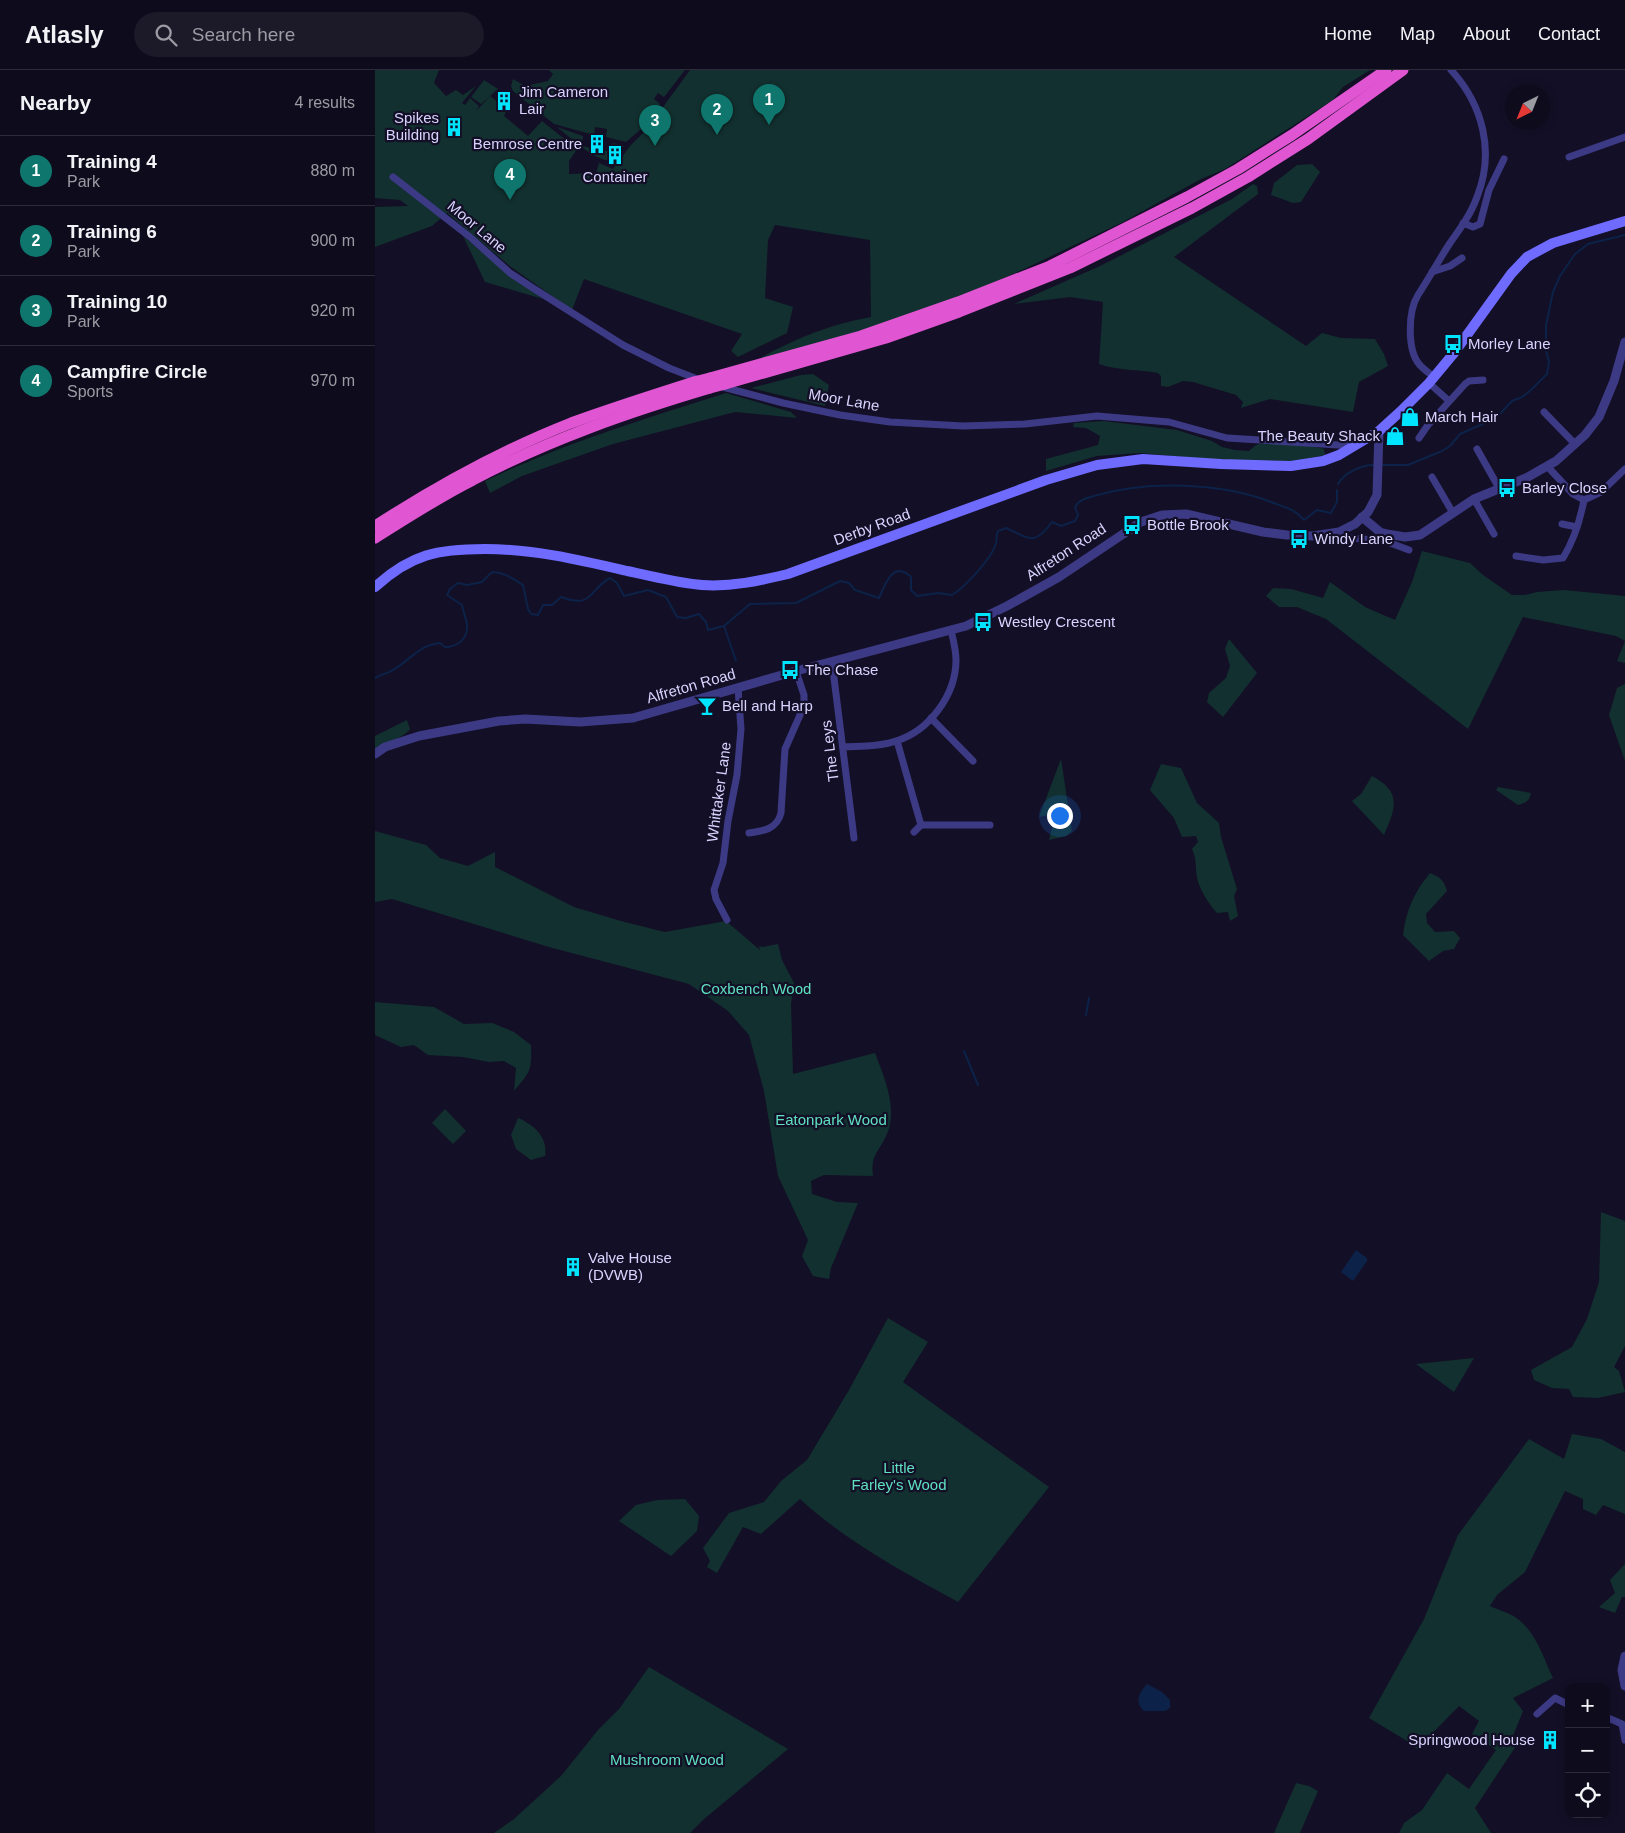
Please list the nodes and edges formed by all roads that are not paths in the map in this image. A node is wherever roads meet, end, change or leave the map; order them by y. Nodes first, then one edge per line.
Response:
1 (1385, 70) edge
2 (1403, 70) edge
3 (1451, 70) edge
4 (1624, 139) edge
5 (1569, 157) dead end
6 (1504, 159) dead end
7 (393, 177) dead end
8 (1625, 221) edge
9 (1463, 223) junction
10 (1462, 258) dead end
11 (1432, 272) junction
12 (1625, 342) edge
13 (1432, 380) junction
14 (1483, 380) dead end
15 (710, 383) junction
16 (1449, 401) junction
17 (1545, 412) dead end
18 (1379, 431) junction
19 (1419, 438) dead end
20 (1575, 444) junction
21 (1354, 446) junction
22 (1477, 449) dead end
23 (1547, 466) junction
24 (1625, 469) edge
25 (1432, 477) dead end
26 (1499, 488) junction
27 (1474, 499) junction
28 (1584, 500) junction
29 (1453, 513) junction
30 (1361, 517) junction
31 (1562, 524) dead end
32 (375, 526) edge
33 (1577, 527) junction
34 (1336, 533) junction
35 (1494, 534) dead end
36 (375, 538) edge
37 (1409, 550) dead end
38 (1516, 556) dead end
39 (375, 588) edge
40 (951, 630) junction
41 (832, 662) junction
42 (796, 671) junction
43 (738, 688) junction
44 (931, 718) junction
45 (897, 741) junction
46 (843, 747) junction
47 (375, 754) edge
48 (973, 761) dead end
49 (985, 823) dead end
50 (921, 825) junction
51 (914, 832) dead end
52 (749, 833) dead end
53 (854, 838) dead end
54 (727, 920) dead end
55 (1625, 1656) edge
56 (1625, 1686) edge
57 (1565, 1703) edge
58 (1537, 1714) dead end
59 (1610, 1719) edge
60 (1625, 1740) edge

1 - 15 highway
2 - 15 highway, bridge
3 - 9 street
4 - 5 street
6 - 9 street
7 - 21 street, Moor Lane
8 - 13 main road
9 - 11 street
10 - 11 street
11 - 13 street
12 - 20 street
13 - 16 street
13 - 18 main road
14 - 16 street
15 - 32 highway, bridge
15 - 36 highway
16 - 19 street
17 - 20 street
18 - 21 main road, Derby Road
18 - 30 street, Alfreton Road
20 - 23 street
21 - 39 main road, Derby Road
22 - 26 street
23 - 26 street
23 - 28 street
24 - 28 street
25 - 29 street
26 - 27 street
27 - 29 street
27 - 35 street
28 - 33 street
29 - 30 street
30 - 34 street, Alfreton Road
31 - 33 street
33 - 38 street
34 - 37 street
34 - 40 street, Alfreton Road
40 - 41 street, Alfreton Road
40 - 44 street
41 - 42 street, Alfreton Road
41 - 46 street, The Leys
42 - 43 street, Alfreton Road
42 - 52 street
43 - 47 street, Alfreton Road
43 - 54 street, Whittaker Lane
44 - 45 street
44 - 48 street
45 - 46 street
45 - 50 street
46 - 53 street, The Leys
49 - 50 street
50 - 51 street
55 - 56 street
57 - 58 street
59 - 60 street

